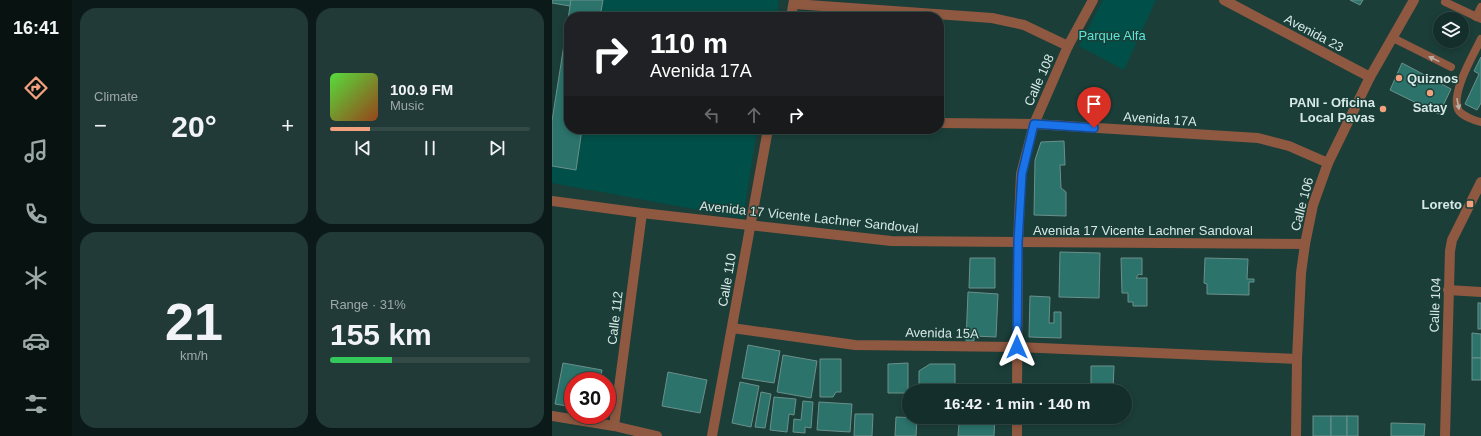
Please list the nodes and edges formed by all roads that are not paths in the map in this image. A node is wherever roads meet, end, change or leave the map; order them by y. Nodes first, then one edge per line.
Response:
1 (1093, 0) edge
2 (1224, 0) edge
3 (1414, 0) edge
4 (794, 2) edge
5 (1445, 2) dead end
6 (1481, 7) edge
7 (792, 12) edge
8 (918, 12) edge
9 (944, 14) edge
10 (1478, 18) edge
11 (1393, 38) junction
12 (1481, 39) edge
13 (1068, 46) junction
14 (1451, 68) dead end
15 (1370, 77) junction
16 (1481, 122) edge
17 (944, 123) edge
18 (1034, 124) junction
19 (767, 134) edge
20 (1328, 163) junction
21 (1481, 182) edge
22 (552, 201) edge
23 (642, 213) junction
24 (750, 225) junction
25 (1018, 242) junction
26 (1305, 244) junction
27 (1448, 290) junction
28 (1481, 292) edge
29 (732, 328) junction
30 (1017, 347) junction
31 (1297, 359) junction
32 (1017, 384) edge
33 (552, 416) edge
34 (1017, 424) edge
35 (614, 426) junction
36 (657, 436) edge
37 (712, 436) edge
38 (1017, 436) edge
39 (1296, 436) edge
40 (1445, 436) edge

1 - 13 street, Calle 108
2 - 15 street, Avenida 23
3 - 11 street, Calle 106
4 - 7 street
4 - 8 street
5 - 10 lane
6 - 10 lane
9 - 13 street
14 -> 11 lane
11 - 15 street, Calle 106
12 -> 16 lane
13 - 18 street, Calle 108
15 - 20 street, Calle 106
17 - 18 street, Avenida 17A
18 - 20 street, Avenida 17A
18 - 25 street, Calle 108
19 - 24 street, Calle 110
20 - 26 street, Calle 106
21 - 27 street, Calle 104
22 - 23 street, Avenida 17 Vicente Lachner Sandoval
23 - 24 street, Avenida 17 Vicente Lachner Sandoval
23 - 35 street, Calle 112
24 - 25 street, Avenida 17 Vicente Lachner Sandoval
24 - 29 street, Calle 110
25 - 26 street, Avenida 17 Vicente Lachner Sandoval
25 - 30 street, Calle 108
26 - 31 street, Calle 106
27 - 28 street
27 - 40 street, Calle 104
29 - 30 street, Avenida 15A
29 - 37 street, Calle 110
30 - 31 street, Avenida 15A
30 - 32 street, Calle 108
31 - 39 street, Calle 106
33 - 35 street
34 - 38 street
35 - 36 street

